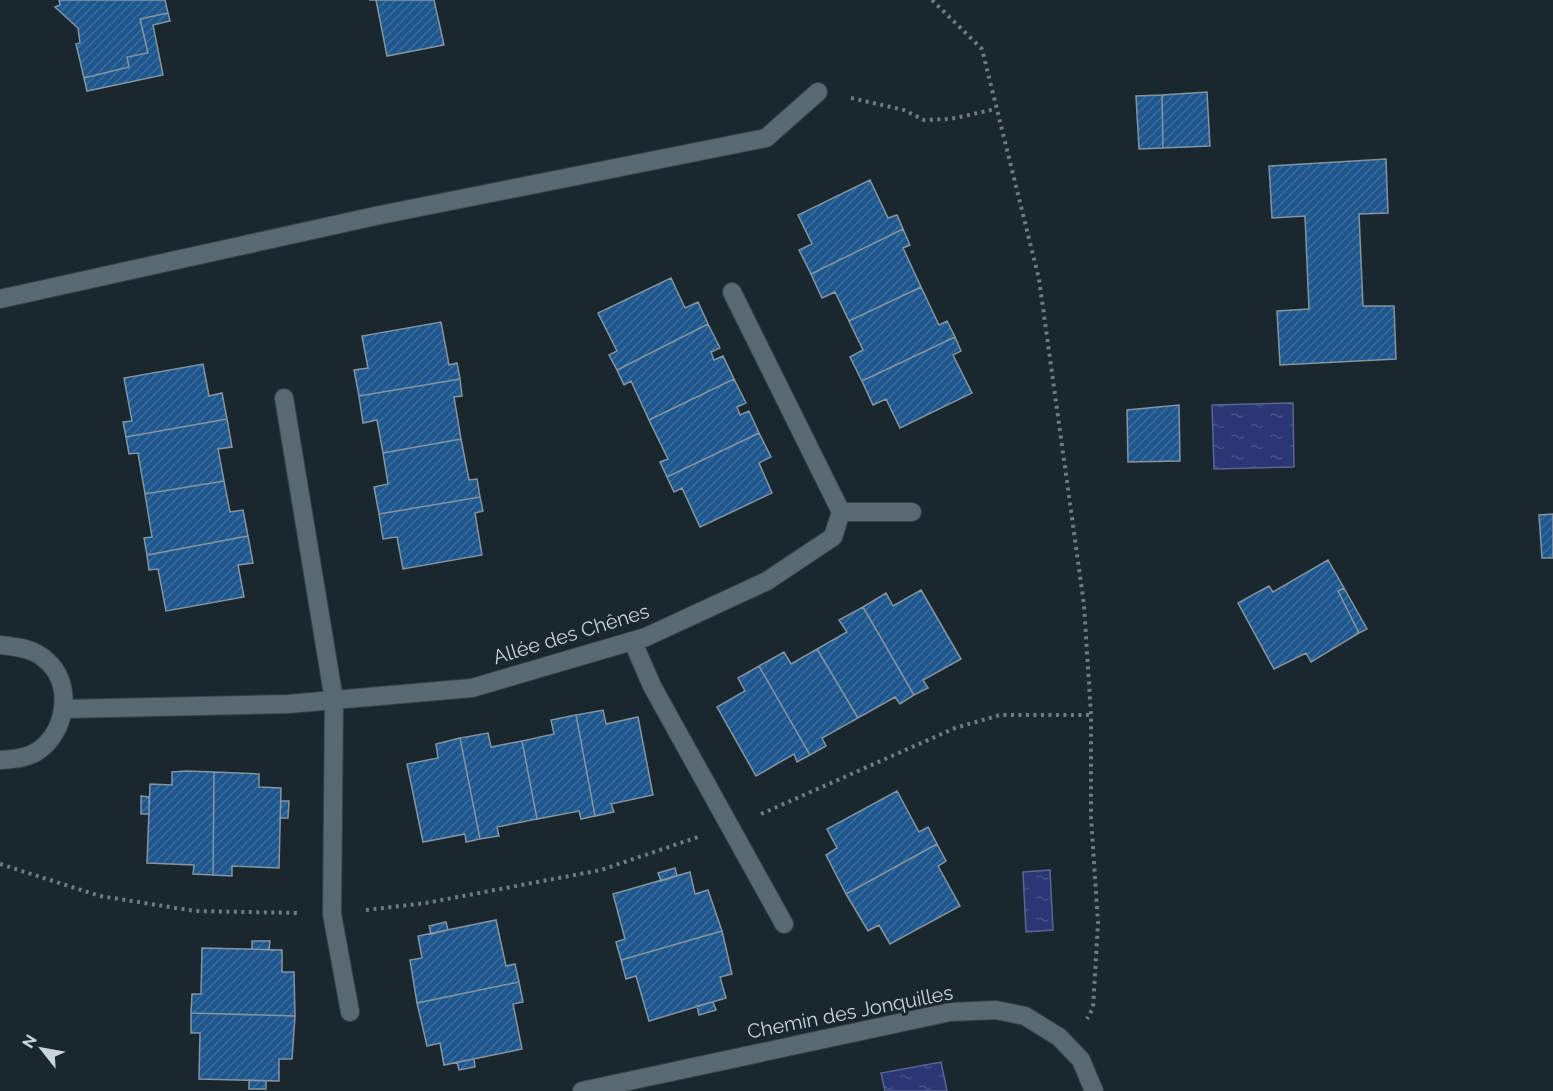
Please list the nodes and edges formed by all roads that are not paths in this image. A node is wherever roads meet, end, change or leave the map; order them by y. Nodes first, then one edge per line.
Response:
1 (818, 92) road end
2 (732, 292) dead end
3 (0, 298) edge
4 (285, 398) dead end
5 (841, 512) junction
6 (912, 512) dead end
7 (633, 642) junction
8 (0, 645) edge
9 (334, 700) junction
10 (64, 710) junction
11 (0, 760) edge
12 (784, 924) dead end
13 (350, 1012) dead end
14 (582, 1091) edge
15 (1094, 1091) edge

1 - 3 street
2 - 5 street
4 - 9 street
5 - 6 street
5 - 7 street, Allée des Chênes
7 - 9 street, Allée des Chênes
7 - 12 street
8 - 10 street
9 - 10 street, Allée des Chênes
9 - 13 street
10 - 11 street
14 - 15 street, Chemin des Jonquilles

